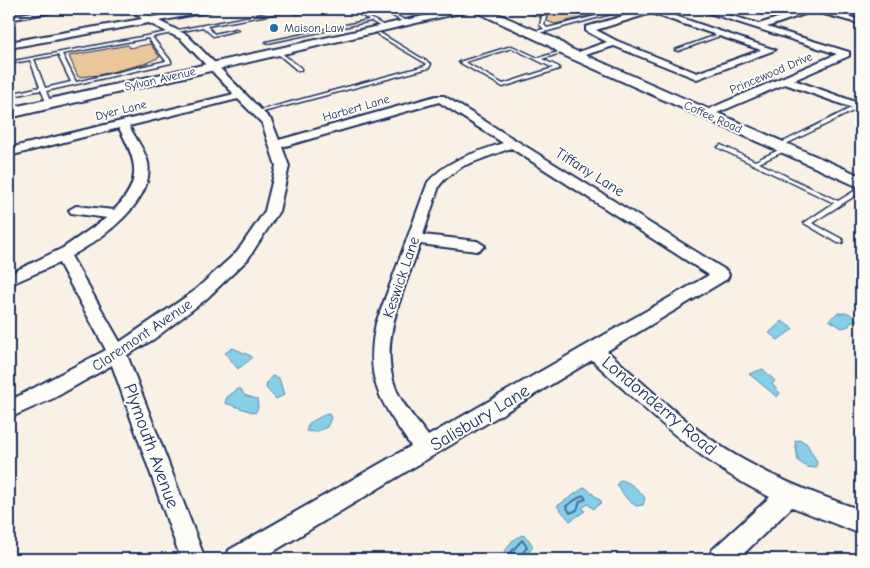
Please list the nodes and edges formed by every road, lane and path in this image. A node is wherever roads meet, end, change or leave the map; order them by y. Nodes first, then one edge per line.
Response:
1 (64, 9) edge
2 (135, 9) edge
3 (212, 9) edge
4 (291, 9) edge
5 (319, 9) edge
6 (353, 9) edge
7 (383, 9) edge
8 (556, 9) edge
9 (627, 9) edge
10 (703, 9) edge
11 (813, 9) edge
12 (473, 10) edge
13 (548, 10) edge
14 (9, 18) edge
15 (150, 20) junction
16 (372, 20) junction
17 (227, 21) junction
18 (406, 22) junction
19 (861, 22) edge
20 (204, 26) junction
21 (759, 27) junction
22 (382, 30) junction
23 (546, 30) junction
24 (174, 31) junction
25 (532, 33) junction
26 (723, 34) junction
27 (150, 36) junction
28 (291, 37) junction
29 (268, 42) dead end
30 (305, 43) junction
31 (614, 43) junction
32 (9, 46) edge
33 (677, 50) dead end
34 (59, 53) junction
35 (279, 53) junction
36 (570, 53) junction
37 (32, 58) junction
38 (538, 59) junction
39 (9, 63) edge
40 (213, 68) junction
41 (299, 69) dead end
42 (785, 80) junction
43 (74, 83) junction
44 (44, 89) junction
45 (9, 90) edge
46 (241, 95) junction
47 (440, 98) joint
48 (49, 104) junction
49 (860, 107) edge
50 (257, 112) junction
51 (9, 113) edge
52 (706, 114) junction
53 (122, 124) junction
54 (513, 143) junction
55 (280, 144) junction
56 (721, 146) dead end
57 (781, 147) junction
58 (9, 152) edge
59 (754, 163) junction
60 (861, 183) edge
61 (861, 189) edge
62 (838, 203) junction
63 (76, 210) dead end
64 (118, 215) junction
65 (414, 239) junction
66 (840, 241) dead end
67 (477, 246) dead end
68 (63, 255) junction
69 (721, 275) joint
70 (9, 280) edge
71 (594, 350) junction
72 (118, 355) junction
73 (9, 410) edge
74 (426, 450) junction
75 (789, 495) junction
76 (861, 522) edge
77 (193, 559) edge
78 (238, 559) edge
79 (721, 559) edge

1 - 14 street
2 - 15 street, Claremont Avenue
3 - 15 street
4 - 5 lane
4 - 17 lane
6 - 16 lane
7 - 18 lane
8 - 13 lane
9 - 23 lane
10 - 21 street
11 - 19 street
11 - 21 street
12 - 18 main road, Sylvan Avenue
12 - 22 main road, Sylvan Avenue
12 - 25 main road, Coffee Road
12 - 36 main road, Coffee Road
13 - 23 lane
15 - 24 street, Claremont Avenue
15 - 32 street
16 - 22 lane
16 - 30 lane
17 - 20 lane
17 - 20 lane
18 - 22 main road, Sylvan Avenue
20 - 24 lane
21 - 42 street, Princewood Drive
22 - 30 main road, Sylvan Avenue
22 - 50 lane
23 - 25 lane
24 - 27 lane
24 - 40 street, Claremont Avenue
25 - 36 main road, Coffee Road
26 - 31 street
26 - 31 street
26 - 33 lane
27 - 34 lane
27 - 43 lane
28 - 29 lane
28 - 30 lane
28 - 30 lane
30 - 35 main road, Sylvan Avenue
31 - 36 street
34 - 37 lane
34 - 43 lane
35 - 40 main road, Sylvan Avenue
35 - 41 lane
36 - 38 lane
36 - 52 main road, Coffee Road
37 - 39 lane
37 - 44 lane
38 - 38 lane
40 - 46 street, Claremont Avenue
40 - 48 main road, Sylvan Avenue
42 - 49 street
42 - 52 street, Princewood Drive
43 - 44 lane
44 - 45 lane
44 - 48 lane
46 - 50 street, Claremont Avenue
46 - 53 street, Dyer Lane
47 - 54 street, Tiffany Lane
47 - 55 street, Harbert Lane
48 - 51 main road, Sylvan Avenue
49 - 57 lane
50 - 55 street, Claremont Avenue
52 - 57 main road, Coffee Road
53 - 58 street, Dyer Lane
53 - 64 street
54 - 65 street, Keswick Lane
54 - 69 street, Tiffany Lane
55 - 72 street, Claremont Avenue
56 - 59 lane
57 - 59 lane
57 - 60 main road, Coffee Road
59 - 62 lane
61 - 62 lane
62 - 66 lane
63 - 64 street
64 - 68 street
65 - 67 street
65 - 74 street, Keswick Lane
68 - 70 street
68 - 72 street, Plymouth Avenue
69 - 71 street, Salisbury Lane
71 - 74 street, Salisbury Lane
71 - 75 street, Londonderry Road
72 - 73 street, Claremont Avenue
72 - 77 street, Plymouth Avenue
74 - 78 street, Salisbury Lane
75 - 76 street, Londonderry Road
75 - 79 street

